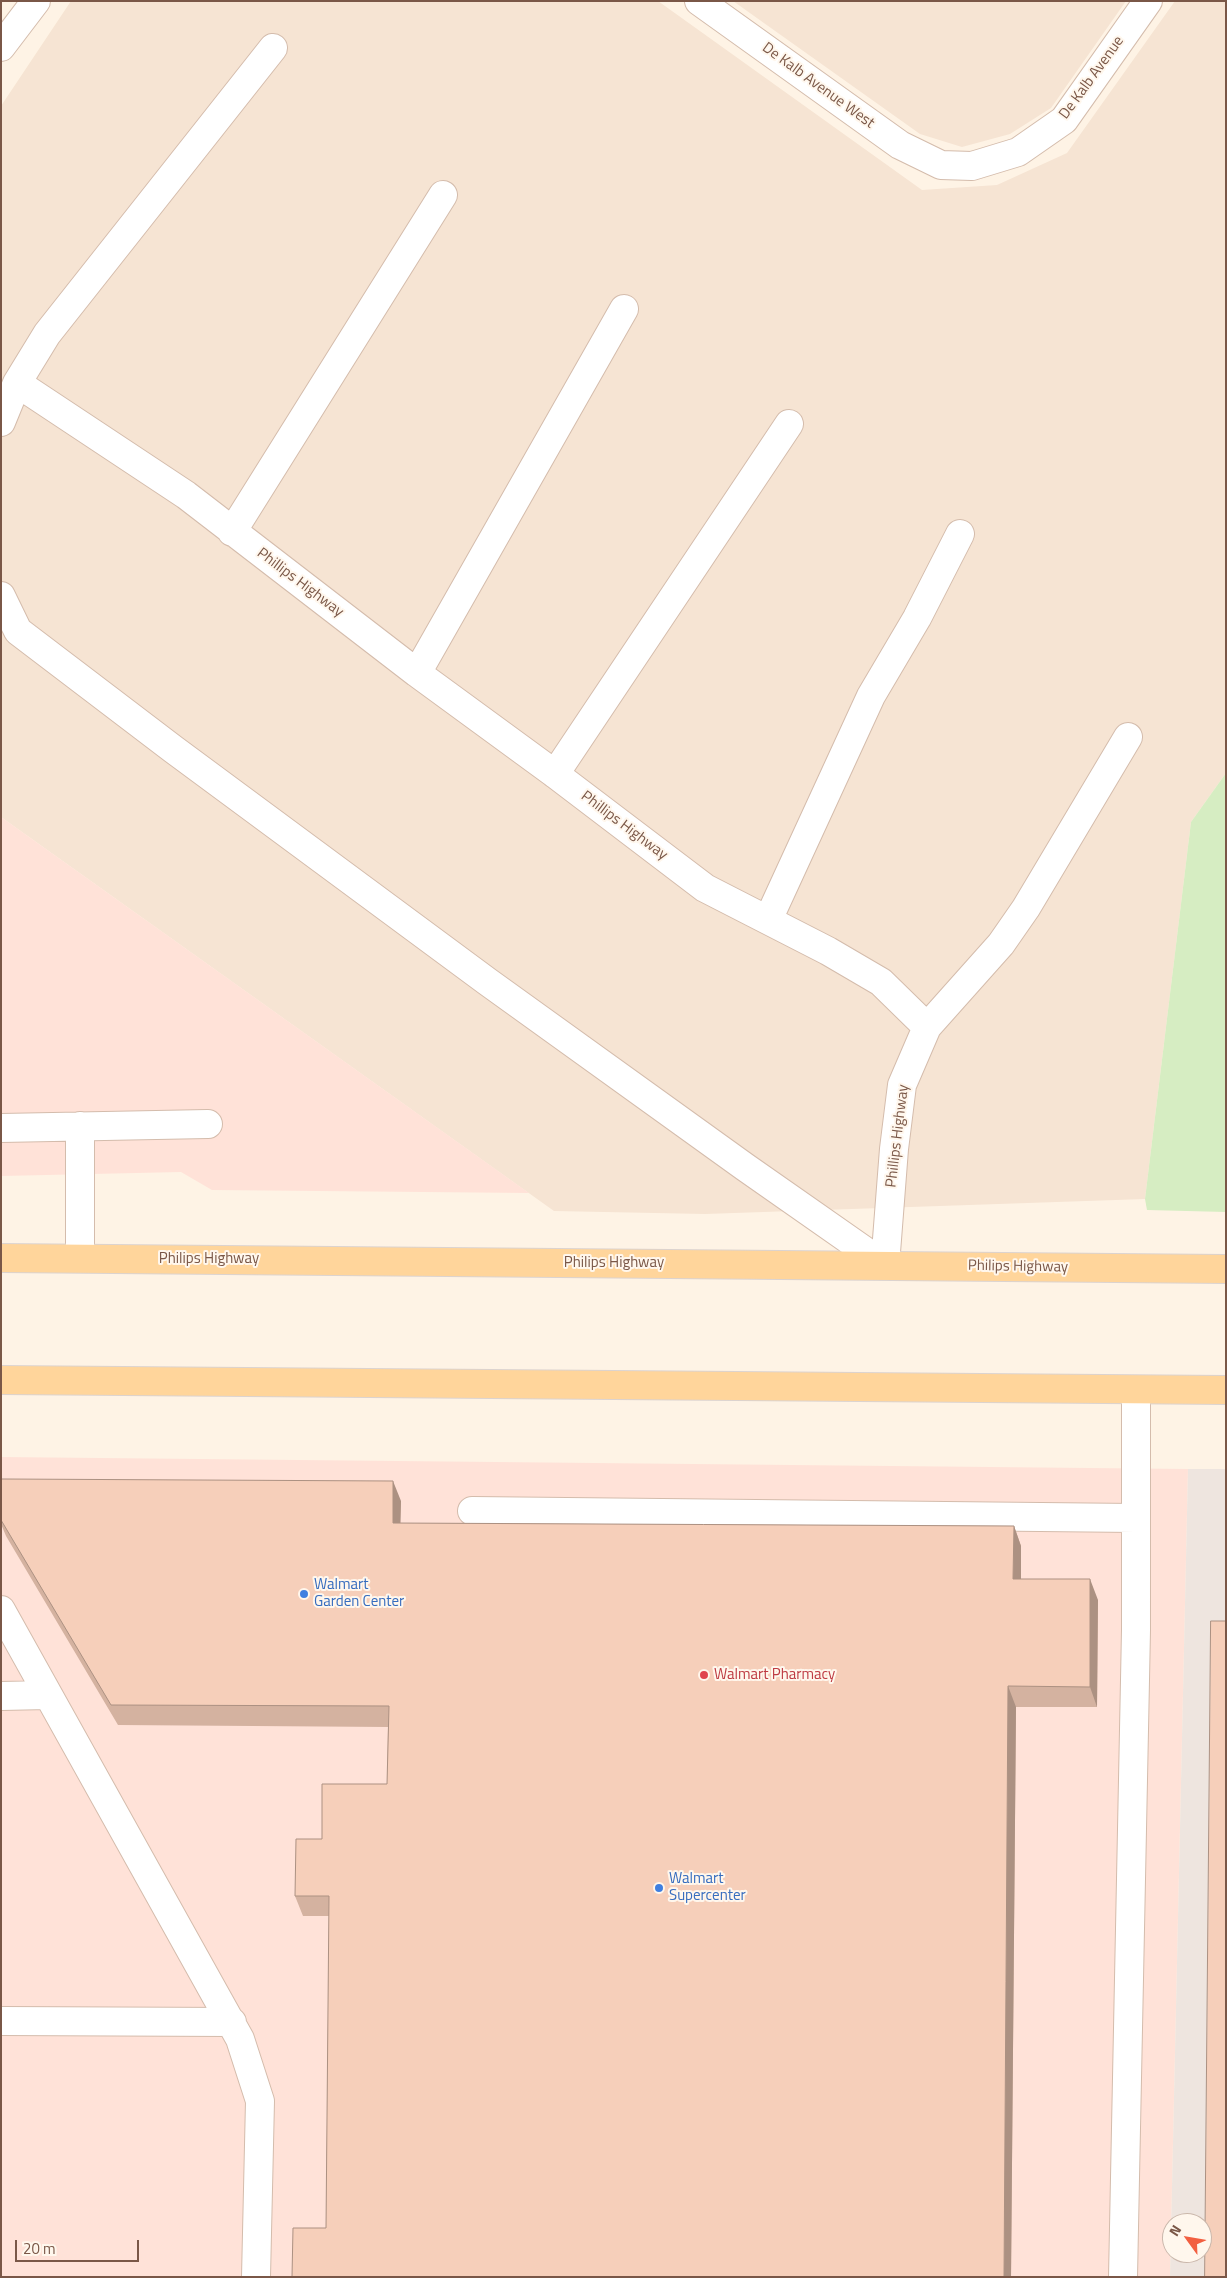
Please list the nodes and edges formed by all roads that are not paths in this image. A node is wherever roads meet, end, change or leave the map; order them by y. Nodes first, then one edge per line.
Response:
1 (36, 1) edge
2 (699, 1) edge
3 (1148, 1) edge
4 (1, 47) edge
5 (274, 48) dead end
6 (941, 165) joint
7 (443, 195) dead end
8 (624, 309) dead end
9 (17, 384) junction
10 (1, 422) edge
11 (789, 424) dead end
12 (232, 532) junction
13 (960, 534) dead end
14 (1, 596) edge
15 (417, 672) junction
16 (1128, 738) dead end
17 (556, 774) junction
18 (768, 920) junction
19 (927, 1027) junction
20 (208, 1124) dead end
21 (80, 1126) junction
22 (1, 1128) edge
23 (1, 1258) edge
24 (80, 1258) junction
25 (885, 1265) junction
26 (1226, 1269) edge
27 (1, 1380) edge
28 (1136, 1390) junction
29 (1226, 1390) edge
30 (472, 1511) dead end
31 (1135, 1518) junction
32 (1, 1610) edge
33 (48, 1695) junction
34 (1, 1696) edge
35 (1, 2021) edge
36 (232, 2022) junction
37 (256, 2277) edge
38 (1123, 2277) edge

1 - 4 street
2 - 6 street, De Kalb Avenue West
3 - 6 street, De Kalb Avenue
5 - 9 street
7 - 12 street
8 - 15 street
9 - 10 street
9 - 12 street, Phillips Highway
11 - 17 street
12 - 15 street, Phillips Highway
13 - 18 street
14 - 25 street
15 - 17 street, Phillips Highway
16 - 19 street
17 - 18 street, Phillips Highway
18 - 19 street, Phillips Highway
19 - 25 street, Phillips Highway
20 - 21 street
21 - 22 street
21 - 24 street
23 - 24 main road, Philips Highway
24 - 25 main road, Philips Highway
25 - 26 main road, Philips Highway
27 - 28 main road
28 - 29 main road
28 - 31 street
30 - 31 street
31 - 38 street
32 - 33 street
33 - 34 street
33 - 36 street
35 - 36 street
36 - 37 street

